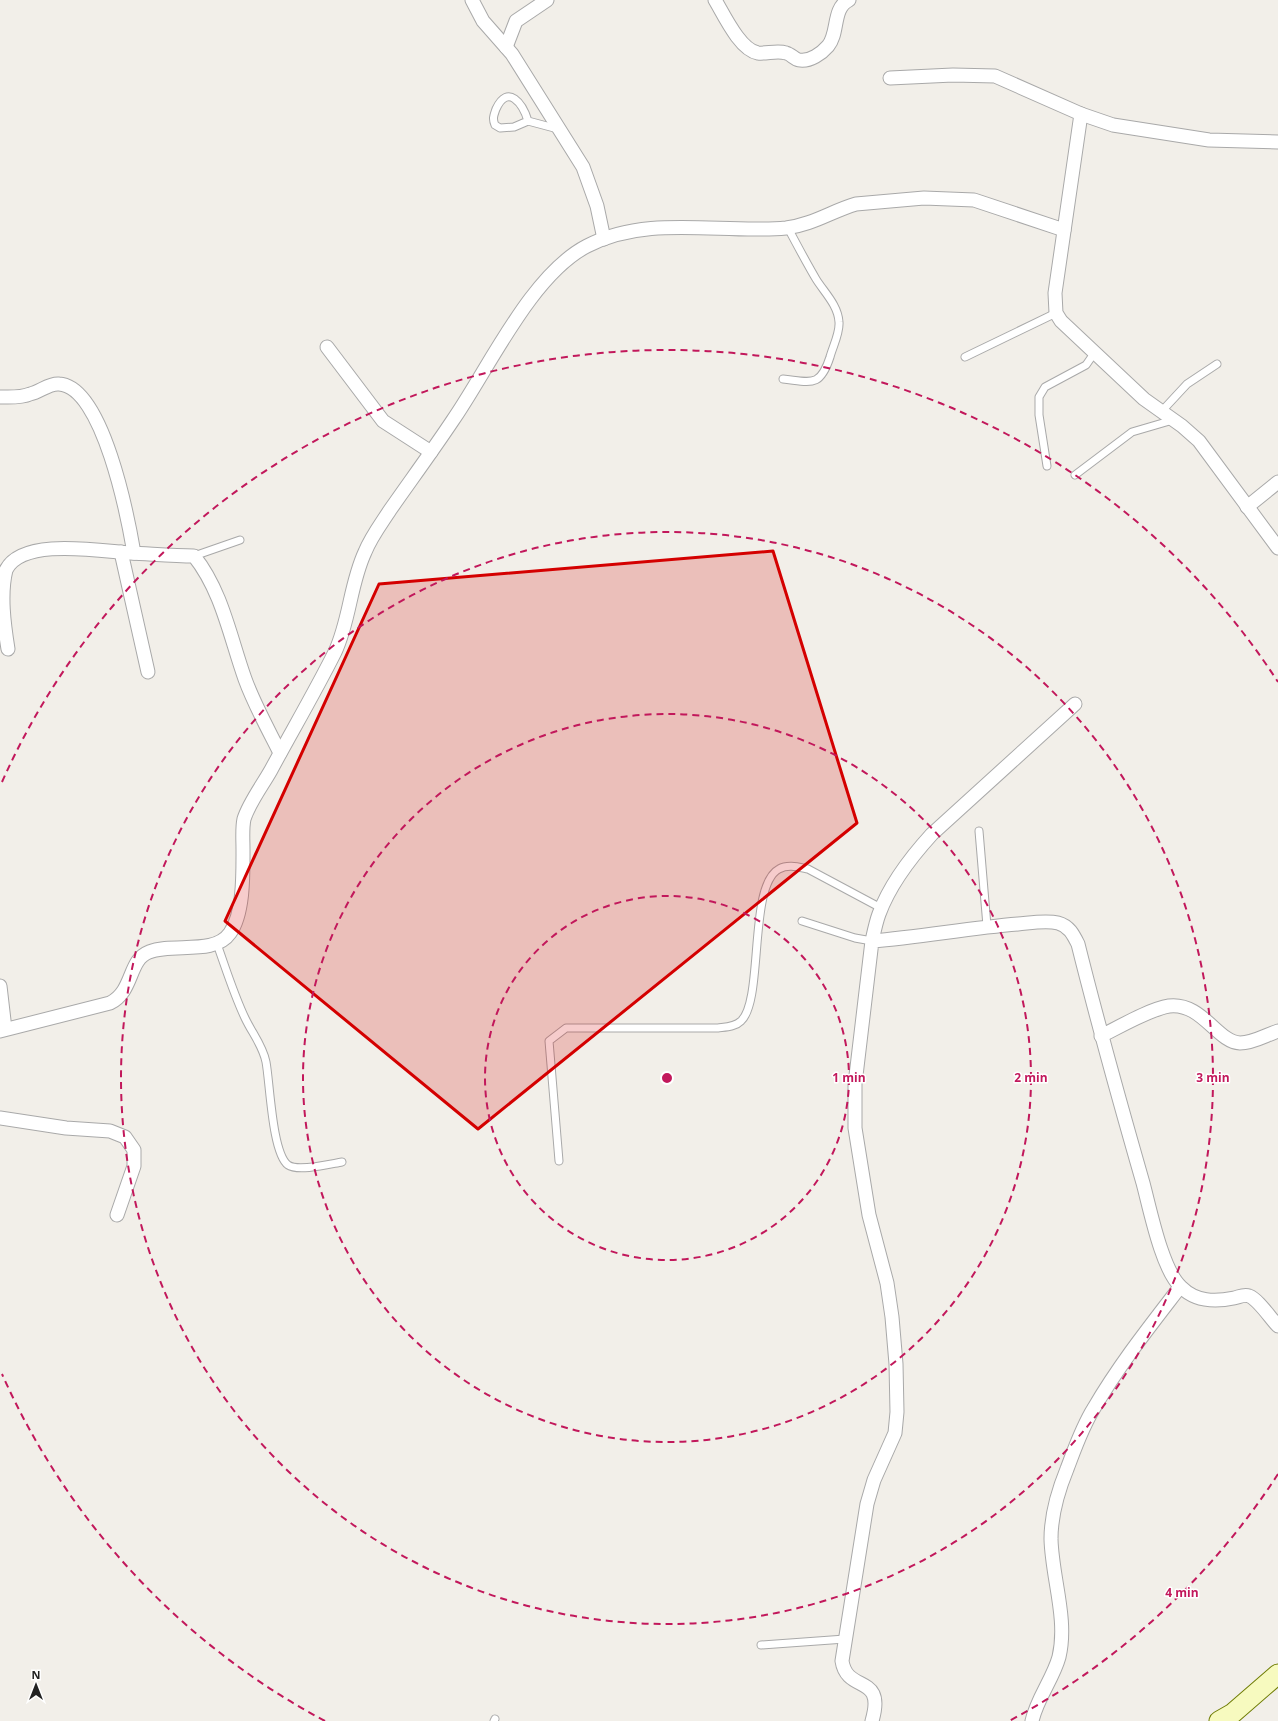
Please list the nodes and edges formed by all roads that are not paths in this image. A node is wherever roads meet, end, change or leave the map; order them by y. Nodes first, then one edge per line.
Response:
1 (472, 0) edge
2 (547, 0) edge
3 (715, 0) edge
4 (849, 0) edge
5 (506, 47) junction
6 (890, 78) dead end
7 (1081, 114) junction
8 (528, 121) junction
9 (560, 130) junction
10 (1278, 142) edge
11 (788, 228) junction
12 (1064, 230) junction
13 (604, 239) junction
14 (1056, 313) junction
15 (327, 347) dead end
16 (1095, 352) junction
17 (965, 357) dead end
18 (1217, 364) dead end
19 (783, 379) dead end
20 (0, 397) edge
21 (1161, 412) junction
22 (1173, 420) junction
23 (431, 452) junction
24 (1047, 466) dead end
25 (1075, 475) dead end
26 (1278, 482) edge
27 (1247, 507) junction
28 (240, 540) dead end
29 (1278, 548) edge
30 (121, 552) junction
31 (134, 553) junction
32 (194, 556) junction
33 (8, 649) dead end
34 (148, 672) dead end
35 (1075, 704) dead end
36 (280, 753) junction
37 (979, 831) dead end
38 (881, 908) junction
39 (802, 921) dead end
40 (987, 926) junction
41 (872, 941) junction
42 (217, 944) junction
43 (0, 986) edge
44 (2, 1030) edge
45 (1278, 1031) edge
46 (1101, 1036) junction
47 (0, 1118) edge
48 (558, 1161) dead end
49 (342, 1162) dead end
50 (117, 1215) dead end
51 (1180, 1287) junction
52 (1278, 1326) edge
53 (845, 1639) junction
54 (762, 1645) dead end
55 (1278, 1674) edge
56 (872, 1721) edge
57 (1032, 1721) edge
58 (1219, 1721) edge

1 - 5 street
2 - 5 street
3 - 4 street
5 - 9 street
6 - 7 street
7 - 10 street
7 - 12 street
8 - 8 lane
8 - 9 lane
9 - 13 street
11 - 12 street
11 - 13 street
11 - 19 lane
12 - 14 street
13 - 23 street
14 - 16 street
14 - 17 lane
15 - 23 street
16 - 21 street
16 - 24 lane
18 - 21 lane
20 - 31 street
21 - 22 street
22 - 25 lane
22 - 27 street
23 - 36 street
26 - 27 street
27 - 29 street
28 - 32 lane
30 - 31 street
30 - 33 street
30 - 34 street
31 - 32 street
32 - 36 street
35 - 38 street
36 - 42 street
37 - 40 lane
38 - 41 street
38 - 48 lane
39 - 41 lane
40 - 41 street
40 - 46 street
41 - 53 street
42 - 44 street
42 - 49 lane
43 - 44 street
45 - 46 street
46 - 51 street
47 - 50 street
51 - 52 street
51 - 57 street
53 - 54 lane
53 - 56 street
55 - 58 main road

